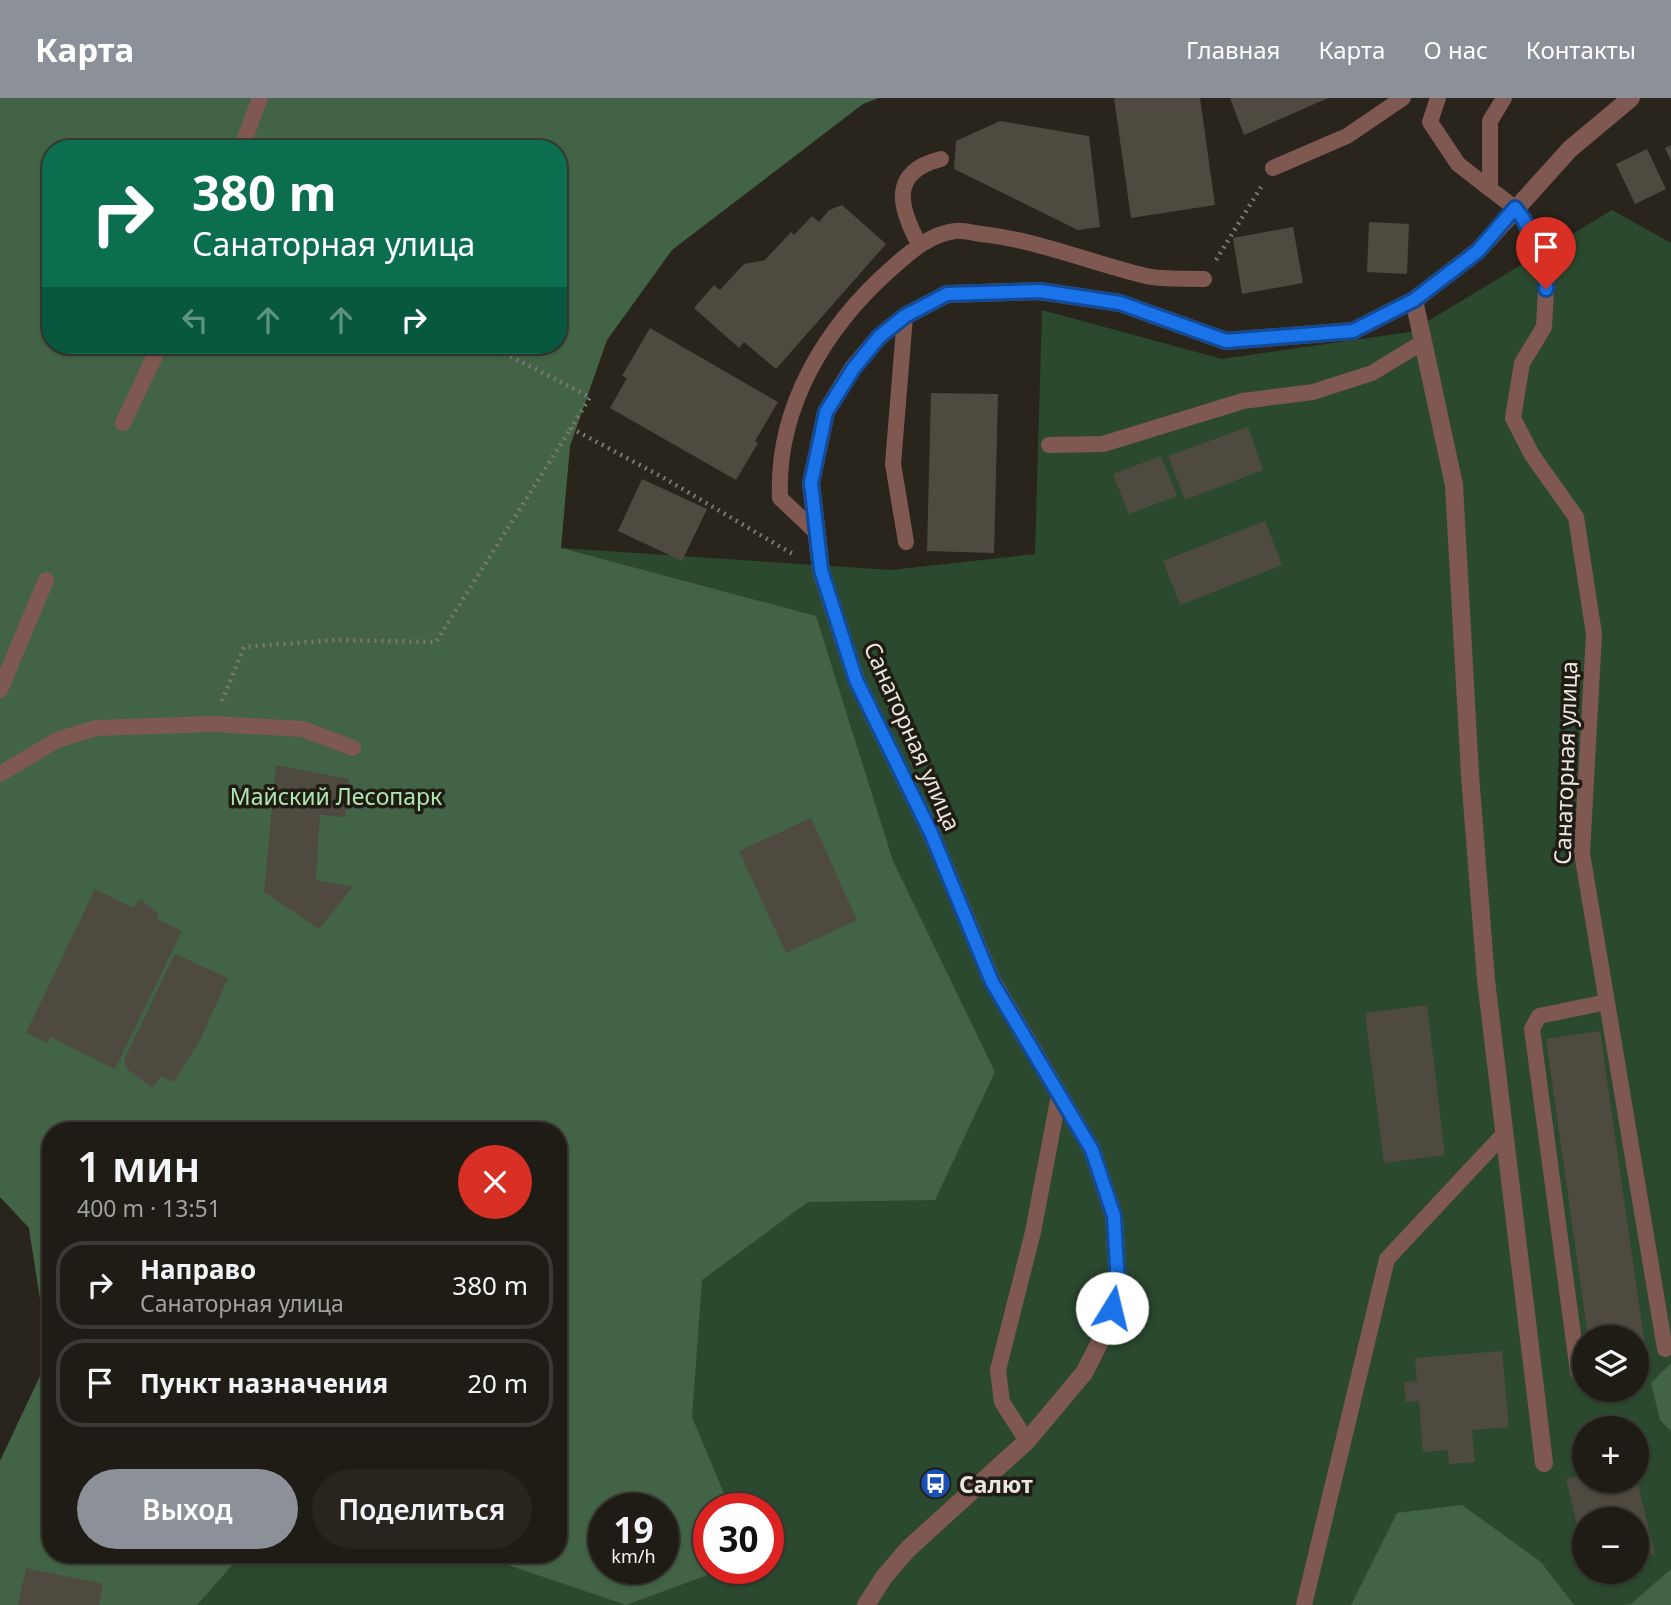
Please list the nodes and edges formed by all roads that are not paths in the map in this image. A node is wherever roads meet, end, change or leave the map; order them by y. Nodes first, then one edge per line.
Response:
1 (260, 98) edge
2 (1403, 98) edge
3 (1438, 98) edge
4 (1504, 98) edge
5 (1631, 98) edge
6 (244, 140) edge
7 (941, 159) dead end
8 (1273, 168) road end
9 (1490, 189) junction
10 (1515, 208) junction
11 (919, 244) junction
12 (1204, 278) road end
13 (1414, 300) junction
14 (905, 316) junction
15 (1423, 342) junction
16 (156, 354) edge
17 (123, 423) dead end
18 (1049, 445) dead end
19 (817, 533) junction
20 (906, 542) dead end
21 (46, 580) dead end
22 (0, 690) edge
23 (353, 748) dead end
24 (0, 774) edge
25 (1607, 1002) junction
26 (1059, 1094) junction
27 (1503, 1135) junction
28 (1572, 1327) edge
29 (1665, 1349) dead end
30 (1027, 1441) junction
31 (1544, 1463) dead end
32 (866, 1605) edge
33 (1304, 1605) edge

1 - 6 lane
2 - 8 lane
3 - 9 lane
4 - 9 lane
5 - 10 street, Санаторная улица
7 - 11 lane
9 - 10 lane
10 - 13 street, Санаторная улица
10 - 25 lane, Санаторная улица
11 - 12 lane
11 - 19 lane
13 - 14 street, Санаторная улица
13 - 15 street
14 - 19 street, Санаторная улица
14 - 20 lane
15 - 18 lane
15 - 27 street
16 - 17 lane
19 - 26 street, Санаторная улица
21 - 22 lane
23 - 24 lane
25 - 28 lane
25 - 29 lane, Санаторная улица
26 - 30 lane
26 - 30 street, Санаторная улица
27 - 31 street
27 - 33 lane
30 - 32 street, Санаторная улица

